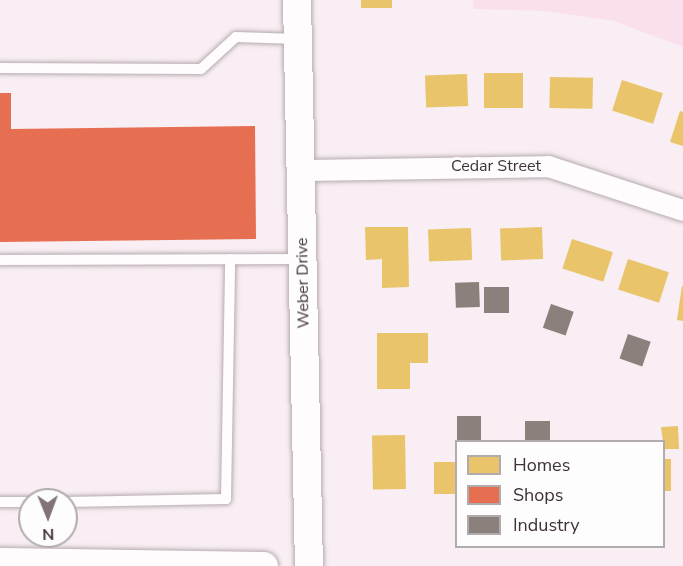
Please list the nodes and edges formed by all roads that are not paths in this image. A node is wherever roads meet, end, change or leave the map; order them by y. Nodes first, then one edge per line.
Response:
1 (297, 0) edge
2 (298, 39) junction
3 (0, 68) edge
4 (301, 170) junction
5 (683, 210) edge
6 (230, 259) junction
7 (302, 259) junction
8 (0, 260) edge
9 (0, 502) edge
10 (18, 502) edge
11 (78, 502) edge
12 (0, 562) edge
13 (77, 564) edge
14 (264, 566) edge
15 (309, 566) edge

1 - 2 street, Weber Drive
2 - 3 lane
2 - 4 street, Weber Drive
4 - 5 street, Cedar Street
4 - 7 street, Weber Drive
6 - 7 lane
6 - 8 lane
6 - 11 lane
7 - 15 street, Weber Drive
9 - 10 lane
12 - 13 street
13 - 14 street

